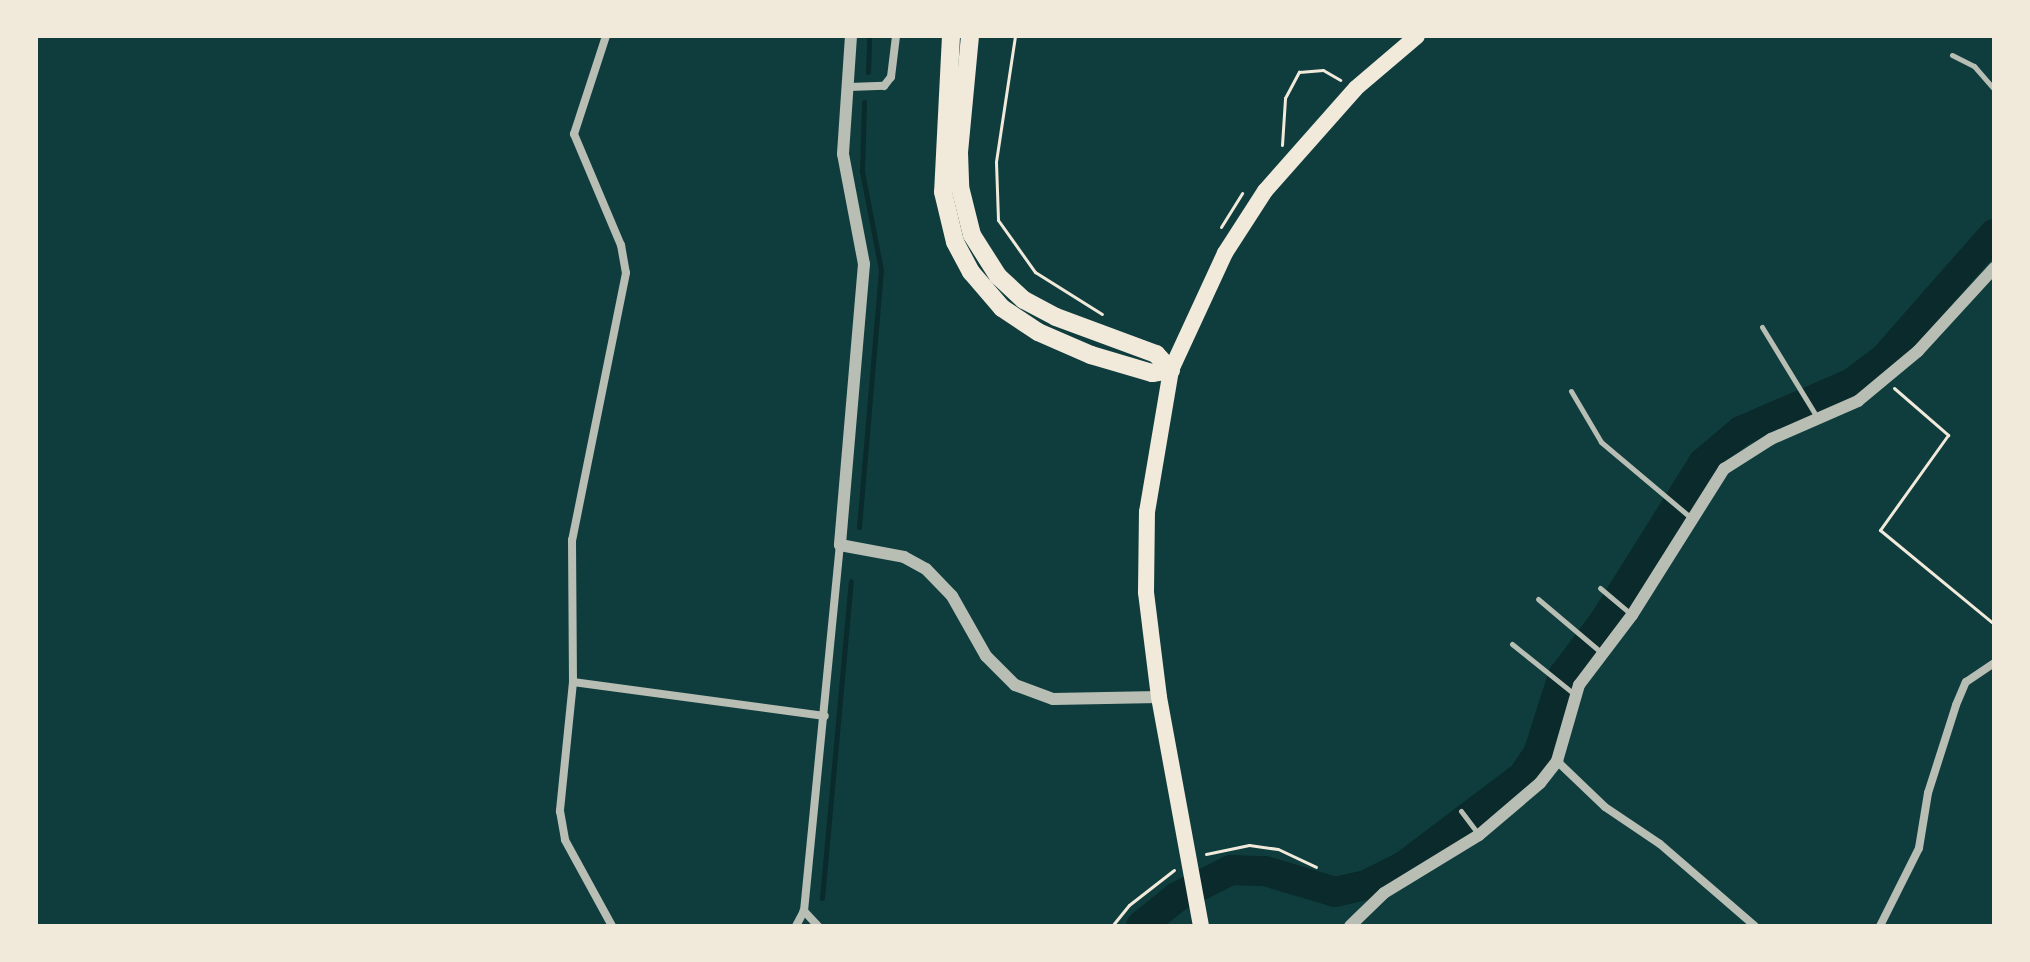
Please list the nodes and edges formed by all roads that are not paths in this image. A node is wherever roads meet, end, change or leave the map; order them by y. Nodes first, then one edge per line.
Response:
1 (606, 36) edge
2 (851, 36) edge
3 (896, 36) edge
4 (951, 36) edge
5 (970, 36) edge
6 (1417, 36) edge
7 (1952, 55) dead end
8 (849, 87) junction
9 (1994, 89) edge
10 (1994, 268) edge
11 (1762, 327) dead end
12 (1171, 370) junction
13 (1571, 391) dead end
14 (1817, 416) junction
15 (1688, 515) junction
16 (840, 545) junction
17 (1600, 588) dead end
18 (1538, 599) dead end
19 (1628, 612) junction
20 (1512, 644) dead end
21 (1600, 651) junction
22 (1994, 663) edge
23 (573, 682) junction
24 (1572, 692) junction
25 (1159, 697) junction
26 (825, 716) junction
27 (1557, 761) junction
28 (1461, 811) dead end
29 (1475, 831) junction
30 (804, 911) junction
31 (612, 926) edge
32 (796, 926) edge
33 (818, 926) edge
34 (1201, 926) edge
35 (1350, 926) edge
36 (1755, 926) edge
37 (1880, 926) edge

1 - 23 street
2 - 8 street
3 - 8 street
4 - 12 highway
5 - 12 highway
6 - 12 main road
7 - 9 lane
8 - 16 street
10 - 14 street
11 - 14 lane
12 - 25 main road
13 - 15 lane
14 - 15 street
15 - 19 street
16 - 25 street
16 - 26 street
17 - 19 lane
18 - 21 lane
19 - 21 street
20 - 24 lane
21 - 24 street
22 - 37 street
23 - 26 street
23 - 31 street
24 - 27 street
25 - 34 main road
26 - 30 street
27 - 29 street
27 - 36 street
28 - 29 lane
29 - 35 street
30 - 32 street
30 - 33 street

